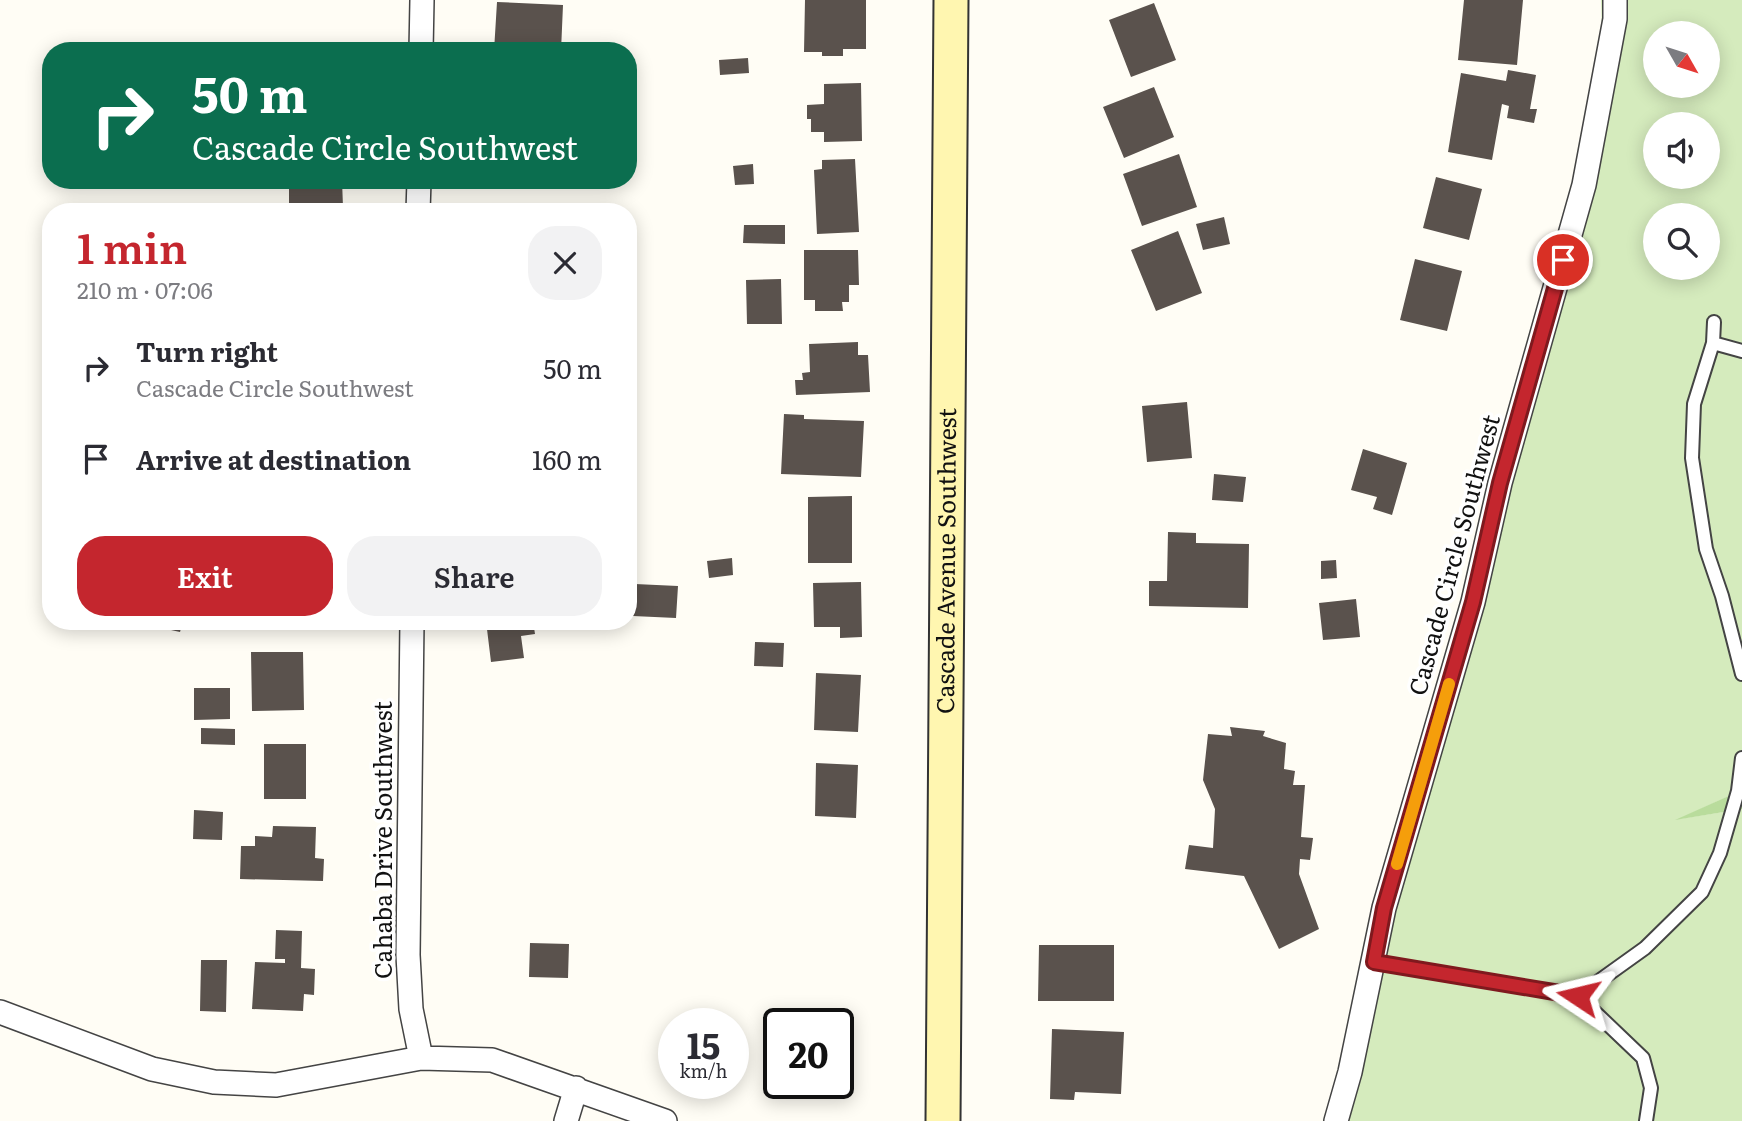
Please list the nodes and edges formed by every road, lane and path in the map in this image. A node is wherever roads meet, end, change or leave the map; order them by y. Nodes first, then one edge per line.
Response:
1 (422, 0) edge
2 (951, 0) edge
3 (1615, 0) edge
4 (421, 42) edge
5 (1714, 322) dead end
6 (1713, 343) junction
7 (1742, 351) edge
8 (412, 630) edge
9 (1742, 674) edge
10 (1742, 758) edge
11 (1374, 962) junction
12 (1578, 996) junction
13 (0, 1012) edge
14 (421, 1058) junction
15 (576, 1088) junction
16 (566, 1121) edge
17 (665, 1121) edge
18 (943, 1121) edge
19 (1336, 1121) edge
20 (1646, 1121) edge

1 - 4 street
2 - 18 main road, Cascade Avenue Southwest
3 - 11 street, Cascade Circle Southwest
5 - 6 lane
6 - 7 lane
6 - 9 lane
8 - 14 street, Cahaba Drive Southwest
10 - 12 lane
11 - 12 lane
11 - 19 street, Cascade Circle Southwest
12 - 20 lane
13 - 14 street
14 - 15 street
15 - 16 street
15 - 17 street

